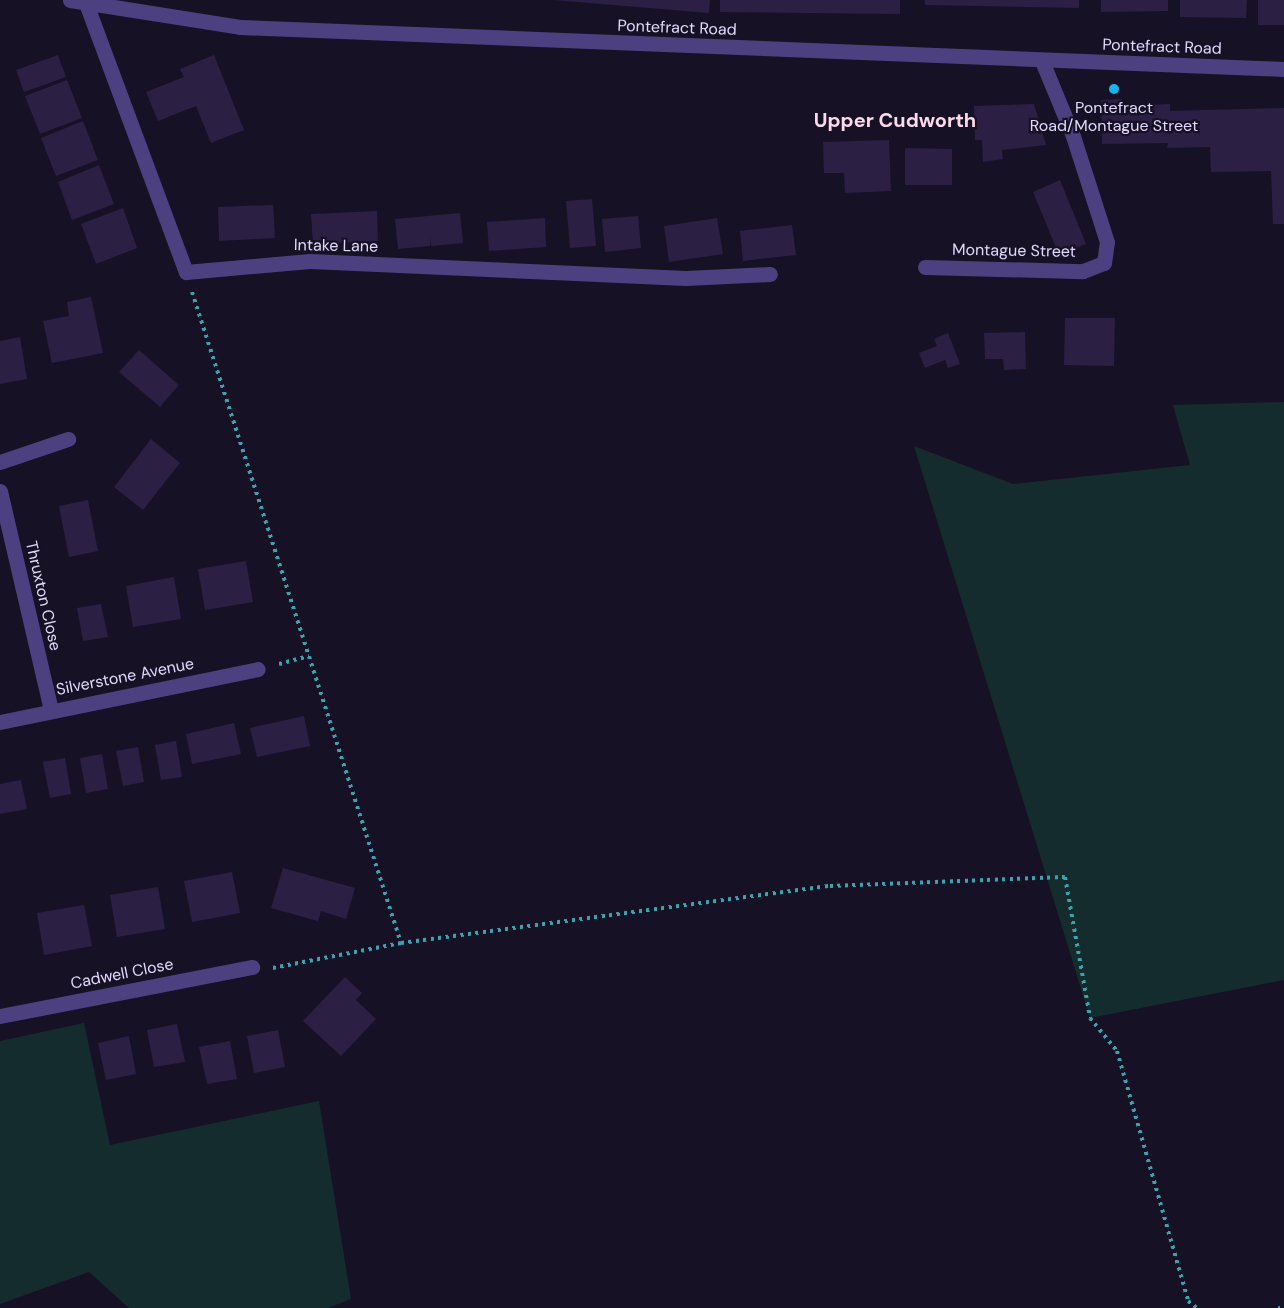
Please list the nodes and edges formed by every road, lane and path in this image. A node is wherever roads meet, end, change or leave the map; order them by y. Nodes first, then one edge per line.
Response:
1 (70, 0) edge
2 (87, 6) junction
3 (1042, 61) junction
4 (1284, 69) edge
5 (925, 267) dead end
6 (186, 272) junction
7 (770, 274) dead end
8 (68, 439) dead end
9 (0, 462) edge
10 (0, 490) edge
11 (309, 656) junction
12 (258, 669) joint
13 (51, 710) junction
14 (0, 722) edge
15 (401, 943) junction
16 (252, 967) joint
17 (0, 1016) edge
18 (1197, 1308) edge

1 - 2 street, Pontefract Road
2 - 3 street, Pontefract Road
2 - 6 street
3 - 4 street, Pontefract Road
3 - 5 street, Montague Street
6 - 7 street, Intake Lane
6 - 11 path
8 - 9 street
10 - 13 street, Thruxton Close
11 - 12 path
11 - 15 path
12 - 13 street, Silverstone Avenue
13 - 14 street, Silverstone Avenue
15 - 16 path
15 - 18 path
16 - 17 street, Cadwell Close

